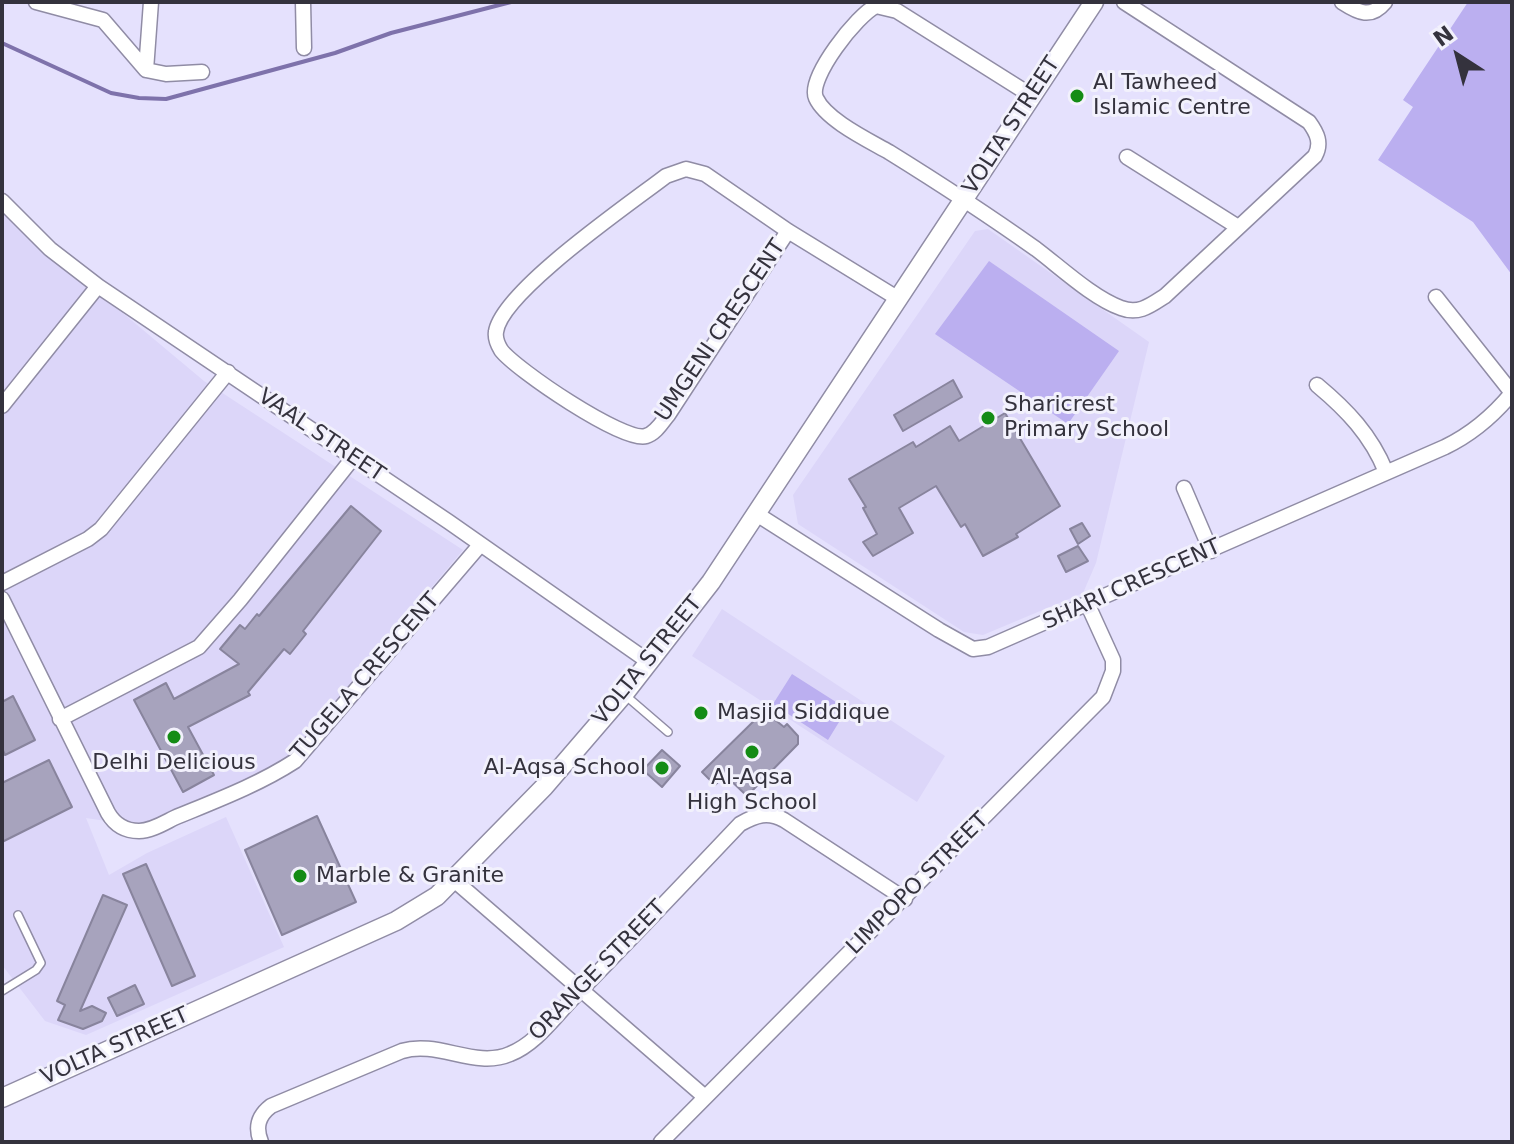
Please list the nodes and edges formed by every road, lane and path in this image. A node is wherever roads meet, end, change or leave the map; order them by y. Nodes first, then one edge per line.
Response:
1 (151, 2) edge
2 (303, 2) edge
3 (1094, 2) edge
4 (1124, 2) edge
5 (1342, 2) edge
6 (1385, 2) edge
7 (43, 3) edge
8 (92, 9) edge
9 (304, 48) dead end
10 (146, 70) junction
11 (202, 72) dead end
12 (1032, 96) junction
13 (1127, 157) dead end
14 (963, 200) junction
15 (2, 201) edge
16 (1238, 227) junction
17 (788, 231) junction
18 (98, 286) junction
19 (1436, 297) dead end
20 (897, 298) junction
21 (228, 372) junction
22 (1317, 385) dead end
23 (1512, 393) edge
24 (2, 406) edge
25 (353, 458) junction
26 (1386, 472) junction
27 (1184, 488) dead end
28 (755, 513) junction
29 (480, 545) junction
30 (1211, 551) junction
31 (2, 583) edge
32 (2, 599) edge
33 (1087, 603) junction
34 (649, 662) junction
35 (624, 694) junction
36 (60, 719) junction
37 (668, 732) dead end
38 (454, 880) junction
39 (905, 899) junction
40 (18, 915) dead end
41 (581, 990) junction
42 (2, 991) edge
43 (705, 1097) junction
44 (2, 1098) edge
45 (261, 1142) edge
46 (661, 1142) edge

1 - 10 street
2 - 9 street
3 - 12 street, VOLTA STREET
4 - 16 street
5 - 6 street
7 - 8 street
8 - 10 street
10 - 11 street
12 - 14 street, VOLTA STREET
12 - 14 street
13 - 16 street
14 - 16 street
14 - 20 street, VOLTA STREET
15 - 18 street, VAAL STREET
17 - 17 street, UMGENI CRESCENT
17 - 20 street, UMGENI CRESCENT
18 - 21 street, VAAL STREET
18 - 24 street
19 - 23 street
20 - 28 street, VOLTA STREET
21 - 25 street, VAAL STREET
21 - 31 street
22 - 26 street
23 - 26 street, SHARI CRESCENT
25 - 29 street, VAAL STREET
25 - 36 street
26 - 30 street, SHARI CRESCENT
27 - 30 street
28 - 33 street, SHARI CRESCENT
28 - 34 street, VOLTA STREET
29 - 34 street, VAAL STREET
29 - 36 street, TUGELA CRESCENT
30 - 33 street, SHARI CRESCENT
32 - 36 street, TUGELA CRESCENT
33 - 39 street, LIMPOPO STREET
34 - 35 street, VOLTA STREET
35 - 37 lane
35 - 38 street, VOLTA STREET
38 - 41 street
38 - 44 street, VOLTA STREET
39 - 41 street, ORANGE STREET
39 - 43 street, LIMPOPO STREET
40 - 42 lane
41 - 43 street
41 - 45 street, ORANGE STREET
43 - 46 street, LIMPOPO STREET

